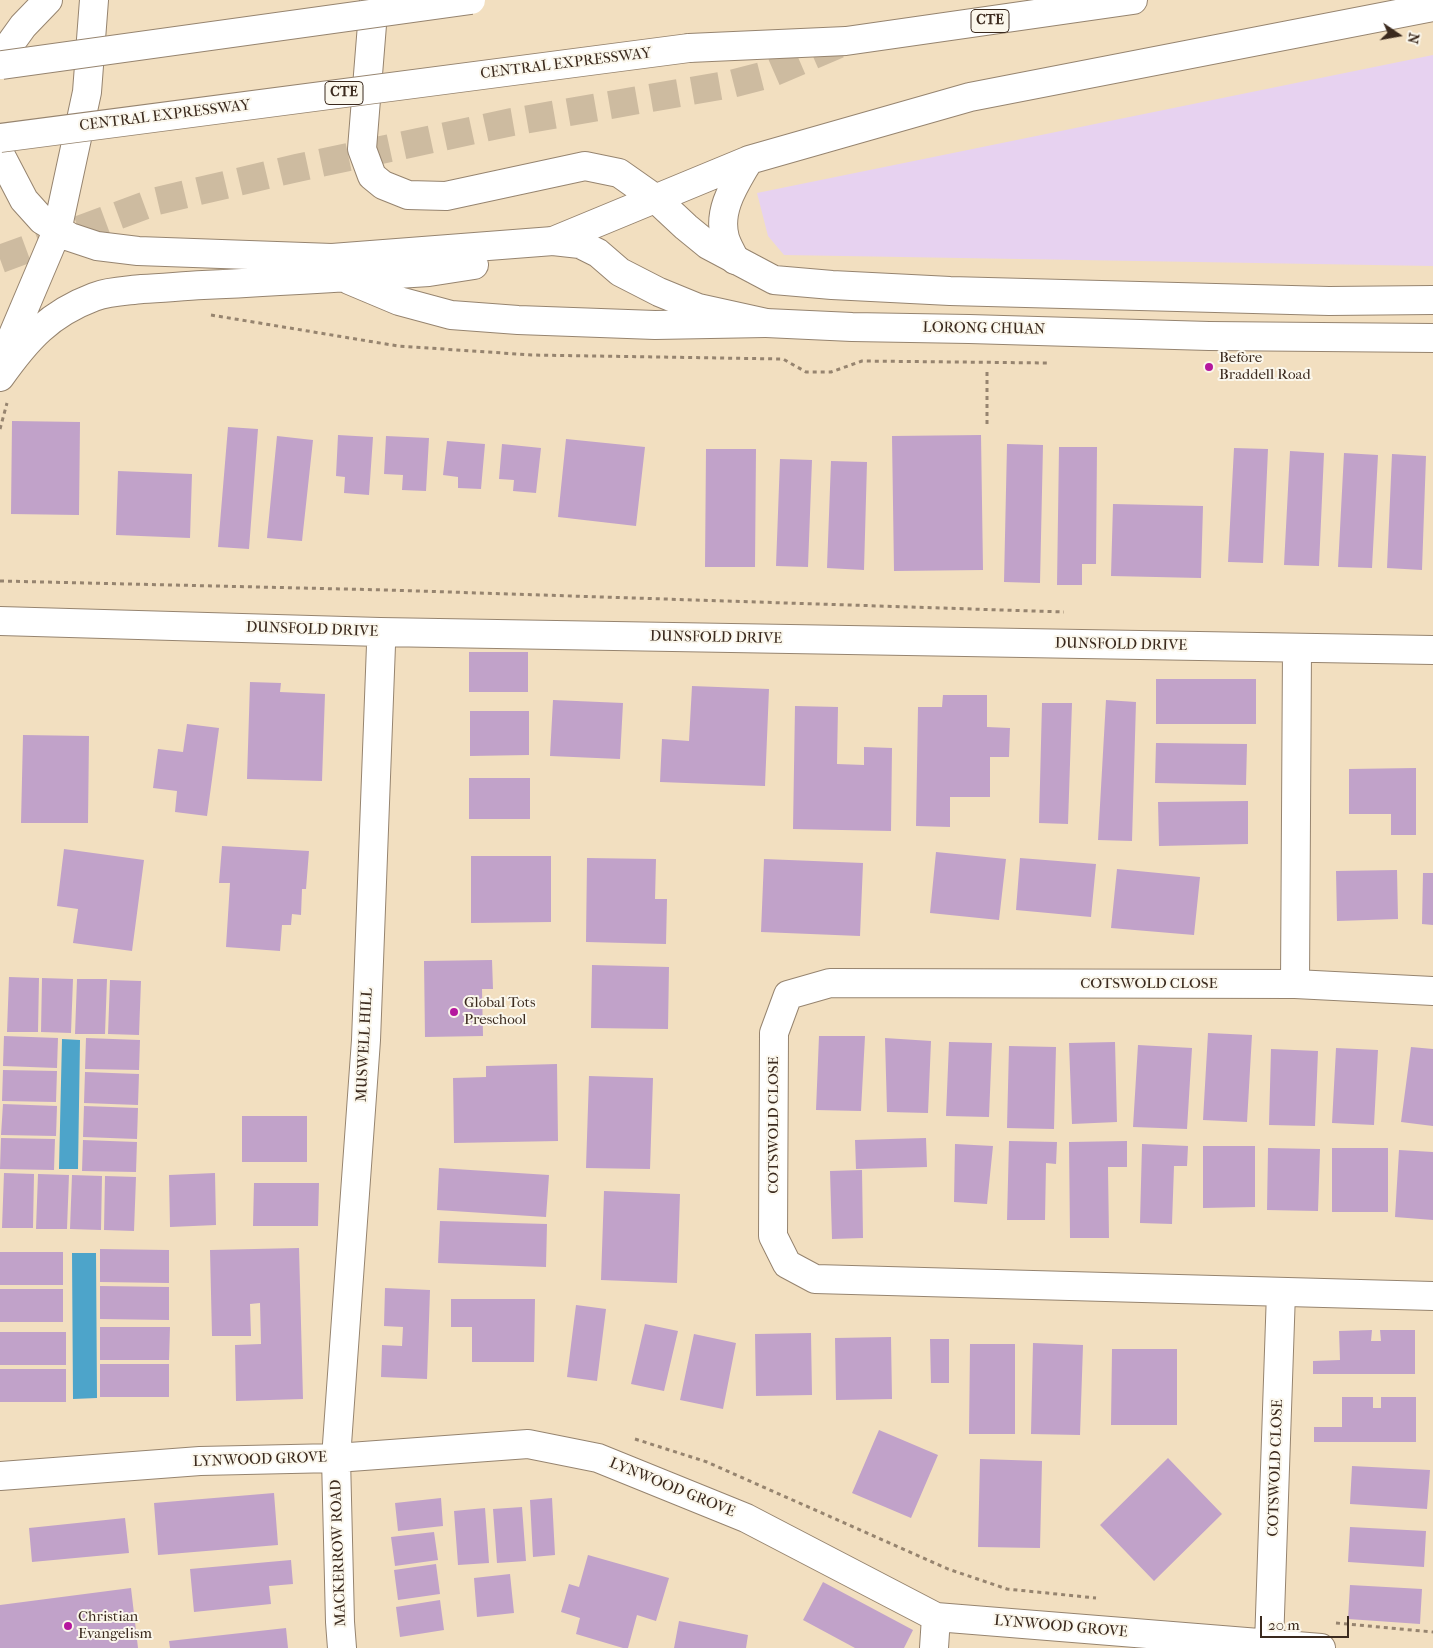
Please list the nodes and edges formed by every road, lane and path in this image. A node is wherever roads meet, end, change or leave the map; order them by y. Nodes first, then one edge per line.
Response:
1 (48, 0) edge
2 (94, 0) edge
3 (374, 0) edge
4 (471, 0) edge
5 (1133, 0) edge
6 (1433, 7) edge
7 (0, 58) edge
8 (0, 65) edge
9 (0, 138) edge
10 (0, 154) edge
11 (749, 160) junction
12 (656, 199) junction
13 (57, 230) junction
14 (553, 241) junction
15 (735, 260) junction
16 (343, 278) junction
17 (1433, 300) edge
18 (207, 315) dead end
19 (236, 319) dead end
20 (766, 323) junction
21 (1433, 338) edge
22 (0, 367) edge
23 (987, 372) dead end
24 (5, 387) edge
25 (987, 424) dead end
26 (0, 429) edge
27 (0, 581) edge
28 (1073, 612) dead end
29 (0, 621) edge
30 (380, 632) junction
31 (1298, 648) junction
32 (1433, 650) edge
33 (1295, 984) junction
34 (1433, 991) edge
35 (1282, 1292) junction
36 (1433, 1296) edge
37 (336, 1458) junction
38 (0, 1476) edge
39 (936, 1617) junction
40 (1269, 1644) junction
41 (342, 1648) edge
42 (934, 1648) edge
43 (1321, 1648) edge

1 - 7 main road
2 - 13 main road
3 - 12 main road
4 - 8 main road, bridge
5 - 9 main road, CENTRAL EXPRESSWAY / CTE, bridge
6 - 11 main road
10 - 13 main road
11 - 12 main road
11 - 15 main road
12 - 14 main road
12 - 15 main road
13 - 14 main road
13 - 22 main road
14 - 16 main road
14 - 20 main road, LORONG CHUAN
15 - 17 main road
16 - 20 main road
16 - 24 main road
18 - 19 path
20 - 21 main road, LORONG CHUAN
23 - 25 path
24 - 26 path
27 - 28 path
29 - 30 main road, DUNSFOLD DRIVE
30 - 31 main road, DUNSFOLD DRIVE
30 - 37 main road, MUSWELL HILL
31 - 32 main road, DUNSFOLD DRIVE
31 - 33 main road
33 - 34 main road, COTSWOLD CLOSE
33 - 35 main road, COTSWOLD CLOSE
35 - 36 main road, COTSWOLD CLOSE
35 - 40 main road, COTSWOLD CLOSE
37 - 38 main road, LYNWOOD GROVE
37 - 39 main road, LYNWOOD GROVE
37 - 41 main road, MACKERROW ROAD
39 - 40 main road, LYNWOOD GROVE
39 - 42 main road
40 - 43 main road, LYNWOOD GROVE

